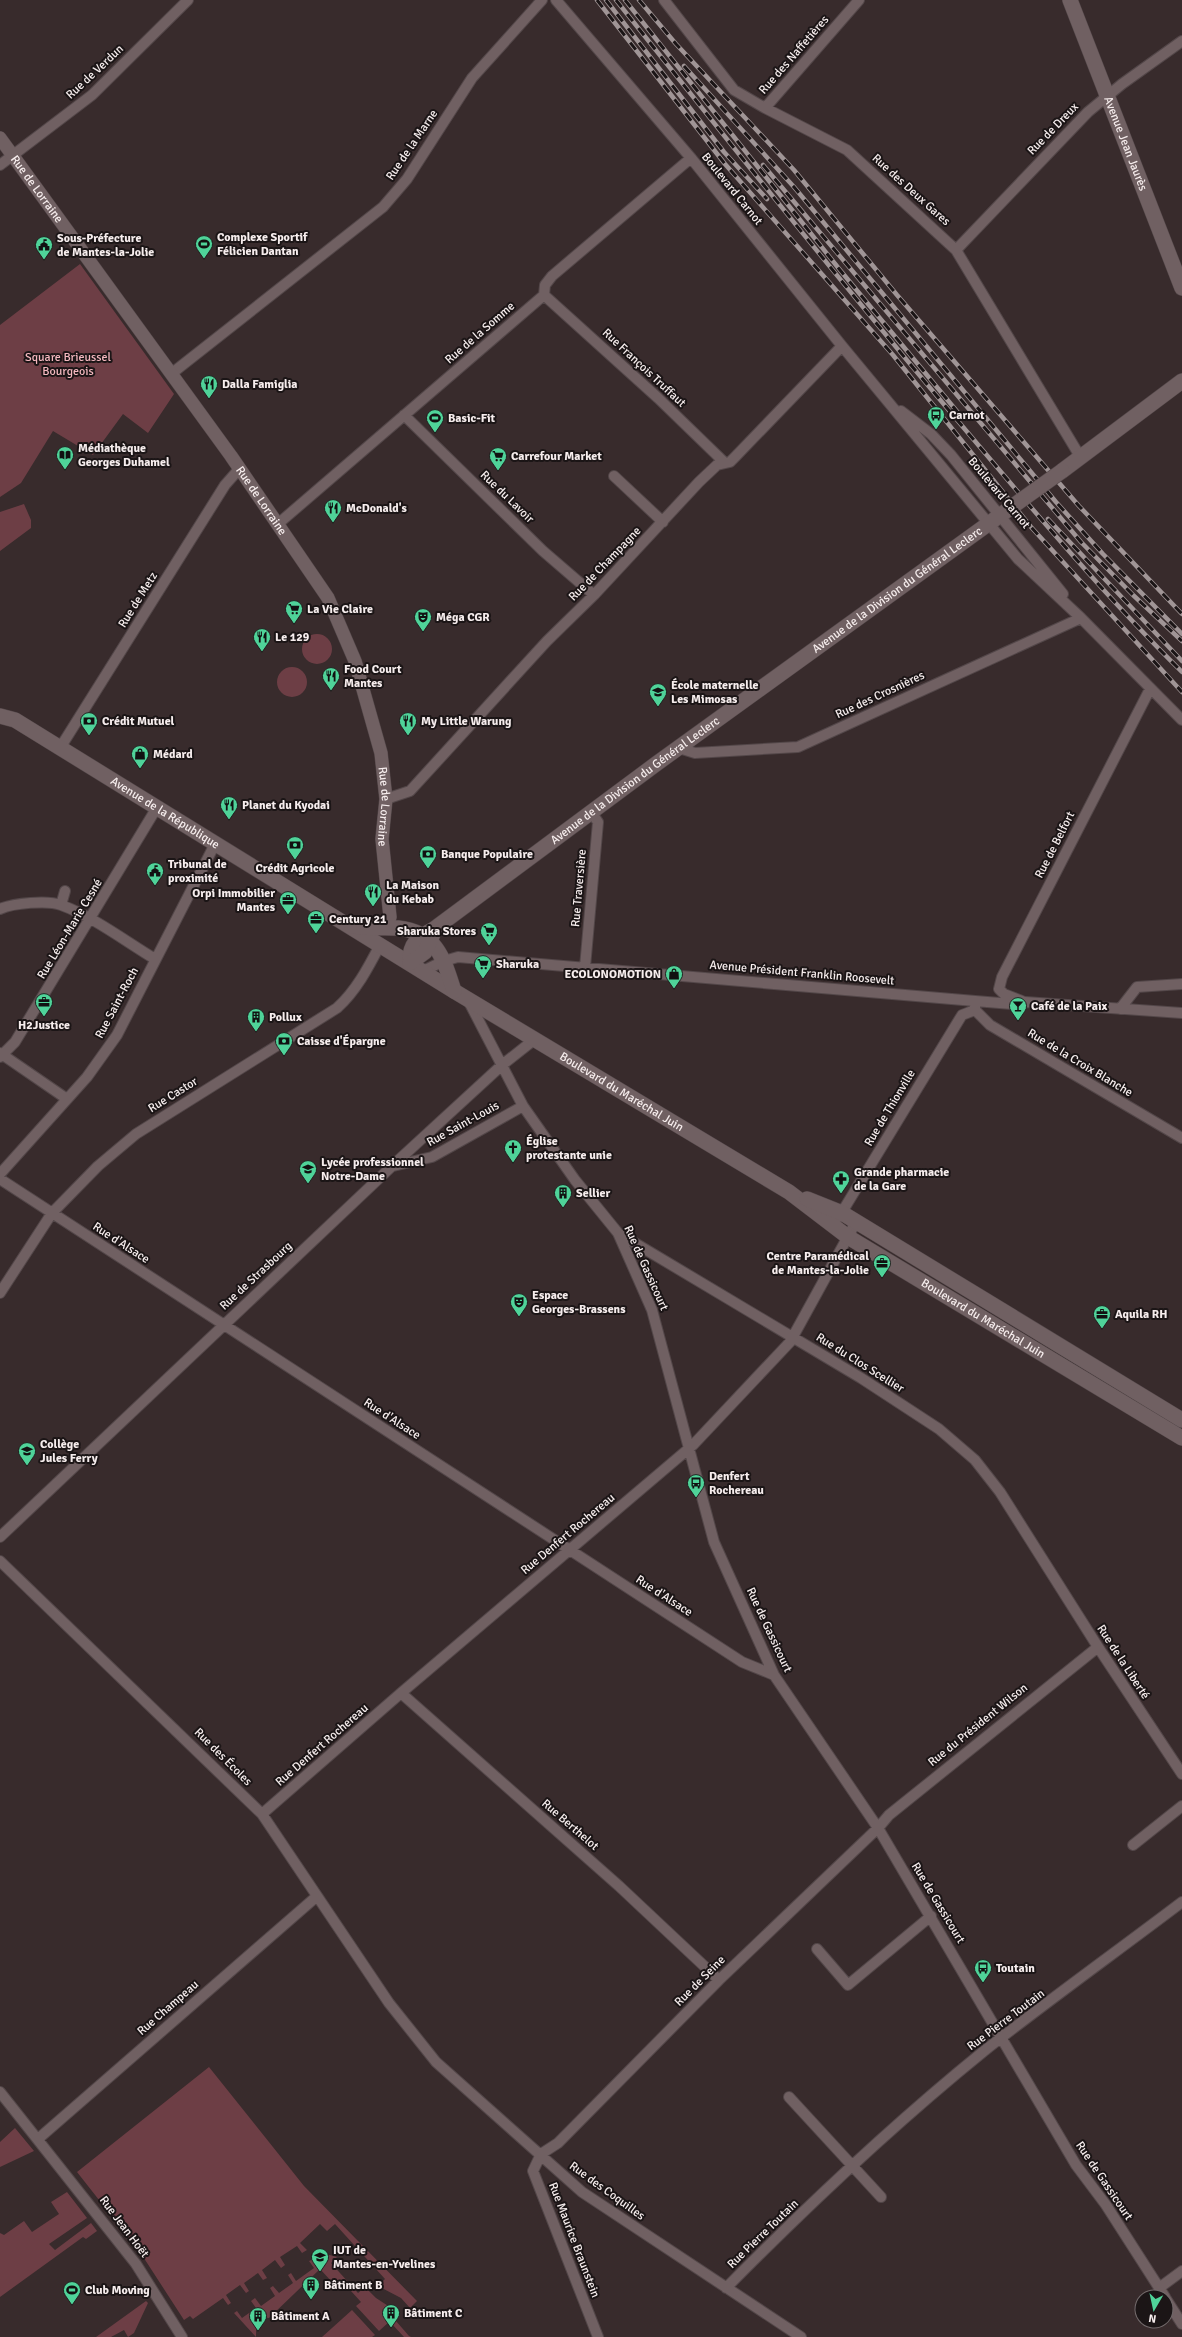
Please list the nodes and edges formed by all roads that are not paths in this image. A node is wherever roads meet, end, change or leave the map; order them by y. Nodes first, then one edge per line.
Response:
1 (188, 0) edge
2 (542, 0) edge
3 (556, 0) edge
4 (664, 0) edge
5 (859, 0) edge
6 (1070, 0) edge
7 (1182, 41) edge
8 (1107, 96) junction
9 (765, 108) junction
10 (0, 138) edge
11 (13, 155) junction
12 (691, 158) junction
13 (0, 165) edge
14 (956, 250) junction
15 (1182, 288) edge
16 (544, 295) junction
17 (842, 346) junction
18 (171, 374) junction
19 (1182, 381) edge
20 (884, 397) junction
21 (404, 415) junction
22 (1081, 458) junction
23 (724, 462) junction
24 (240, 468) junction
25 (614, 476) dead end
26 (1001, 515) junction
27 (663, 522) junction
28 (279, 523) junction
29 (594, 595) junction
30 (1082, 618) junction
31 (1150, 689) junction
32 (0, 716) edge
33 (1182, 720) edge
34 (60, 748) junction
35 (679, 748) junction
36 (386, 799) junction
37 (156, 809) junction
38 (591, 812) junction
39 (215, 844) junction
40 (65, 892) dead end
41 (61, 905) junction
42 (0, 909) edge
43 (91, 920) junction
44 (392, 924) junction
45 (349, 926) junction
46 (425, 935) junction
47 (380, 945) junction
48 (155, 959) junction
49 (444, 960) junction
50 (410, 963) junction
51 (585, 967) junction
52 (422, 971) junction
53 (1182, 984) edge
54 (454, 991) junction
55 (468, 999) junction
56 (1025, 1002) junction
57 (975, 1006) junction
58 (1120, 1009) junction
59 (1182, 1013) edge
60 (535, 1039) junction
61 (3, 1054) edge
62 (502, 1065) junction
63 (67, 1099) junction
64 (523, 1106) junction
65 (1182, 1138) edge
66 (391, 1167) junction
67 (0, 1174) edge
68 (0, 1179) edge
69 (790, 1192) junction
70 (52, 1213) junction
71 (842, 1213) junction
72 (856, 1222) junction
73 (834, 1226) junction
74 (618, 1233) junction
75 (848, 1237) junction
76 (0, 1293) edge
77 (224, 1325) junction
78 (793, 1337) junction
79 (1182, 1419) edge
80 (1177, 1435) edge
81 (689, 1449) junction
82 (0, 1537) edge
83 (570, 1550) junction
84 (0, 1560) edge
85 (1045, 1562) joint
86 (1098, 1647) junction
87 (774, 1675) junction
88 (401, 1693) junction
89 (1182, 1774) edge
90 (1182, 1806) edge
91 (262, 1814) junction
92 (878, 1828) junction
93 (1133, 1845) dead end
94 (316, 1897) junction
95 (1182, 1902) edge
96 (931, 1916) junction
97 (816, 1949) dead end
98 (719, 1980) junction
99 (389, 2003) joint
100 (1002, 2038) junction
101 (0, 2092) edge
102 (789, 2097) dead end
103 (38, 2139) junction
104 (541, 2154) junction
105 (852, 2166) junction
106 (881, 2197) dead end
107 (1182, 2271) edge
108 (726, 2288) junction
109 (1159, 2288) joint
110 (1174, 2311) edge
111 (1182, 2324) edge
112 (793, 2335) edge
113 (182, 2337) edge
114 (598, 2337) edge

1 - 11 street, Rue de Verdun
2 - 18 street, Rue de la Marne
3 - 12 street, Boulevard Carnot
4 - 9 street, Rue des Deux Gares
5 - 9 street, Rue des Naffetières
6 - 8 main road, Avenue Jean Jaurès
7 - 8 street, Rue de Dreux
8 - 14 street, Rue de Dreux
8 - 15 main road, Avenue Jean Jaurès
9 - 14 street, Rue des Deux Gares
10 - 11 street, Rue de Lorraine
11 - 13 street, Rue de Verdun
11 - 18 street, Rue de Lorraine
12 - 16 street, Rue de la Somme
12 - 17 street, Boulevard Carnot
14 - 22 street, Rue des Deux Gares
16 - 21 street, Rue de la Somme
16 - 23 street, Rue François Truffaut
17 - 20 street, Boulevard Carnot
17 - 23 street, Rue de Champagne
18 - 24 street, Rue de Lorraine
19 - 22 main road, Avenue de la Division du Général Leclerc
20 - 26 street, Boulevard Carnot
20 - 26 street, Boulevard Carnot
21 - 28 street, Rue de la Somme
21 - 29 street, Rue du Lavoir
22 - 26 main road, Avenue de la Division du Général Leclerc, bridge
23 - 27 street, Rue de Champagne
24 - 28 street, Rue de Lorraine
24 - 34 street, Rue de Metz
25 - 27 street
26 - 30 street, Boulevard Carnot
26 - 30 street, Boulevard Carnot
26 - 35 main road, Avenue de la Division du Général Leclerc
27 - 29 street, Rue de Champagne
28 - 36 street, Rue de Lorraine
29 - 36 street, Rue de Champagne
30 - 31 street, Boulevard Carnot
30 - 35 street, Rue des Crosnières
31 - 33 street, Boulevard Carnot
31 - 56 street, Rue de Belfort
32 - 34 main road, Avenue de la République
34 - 37 main road, Avenue de la République
35 - 38 main road, Avenue de la Division du Général Leclerc
36 - 44 street, Rue de Lorraine
37 - 39 main road, Avenue de la République
37 - 43 street, Rue Léon-Marie Cesné
38 - 46 main road, Avenue de la Division du Général Leclerc
38 - 51 street, Rue Traversière
39 - 45 main road, Avenue de la République
39 - 48 street, Rue Saint-Roch
40 - 41 street
41 - 42 street
41 - 43 street
43 - 48 street
43 - 61 street, Rue Léon-Marie Cesné
44 - 45 main road, Avenue de la République
44 - 46 main road, Avenue de la République
44 - 47 main road, Rue de Lorraine
45 - 47 main road, Avenue de la République
46 - 49 main road
46 - 50 main road, Avenue de la Division du Général Leclerc
47 - 50 main road, Avenue de la République
47 - 70 street, Rue Castor
48 - 63 street, Rue Saint-Roch
49 - 51 street, Avenue Président Franklin Roosevelt
49 - 52 street, Avenue Président Franklin Roosevelt
49 - 54 main road
50 - 52 main road, Boulevard du Maréchal Juin
51 - 57 street, Avenue Président Franklin Roosevelt
52 - 54 main road, Boulevard du Maréchal Juin
53 - 58 street
54 - 55 main road, Boulevard du Maréchal Juin
55 - 60 main road, Boulevard du Maréchal Juin
55 - 62 street, Rue de Gassicourt
56 - 57 street, Avenue Président Franklin Roosevelt
56 - 58 street, Avenue Président Franklin Roosevelt
57 - 65 street, Rue de la Croix Blanche
57 - 71 street, Rue de Thionville
58 - 59 street, Avenue Président Franklin Roosevelt
60 - 62 street, Rue de Strasbourg
60 - 69 main road, Boulevard du Maréchal Juin
61 - 63 street
62 - 64 street, Rue de Gassicourt
62 - 66 street, Rue de Strasbourg
63 - 67 street, Rue Saint-Roch
64 - 66 street, Rue Saint-Louis
64 - 74 street, Rue de Gassicourt
66 - 77 street, Rue de Strasbourg
68 - 70 street, Rue d'Alsace
69 - 71 main road, Boulevard du Maréchal Juin
69 - 73 main road, Boulevard du Maréchal Juin
70 - 76 street, Rue Castor
70 - 77 street, Rue d'Alsace
71 - 72 main road, Boulevard du Maréchal Juin
71 - 73 street, Rue de Thionville
72 - 75 street, Rue Denfert Rochereau
72 - 79 main road, Boulevard du Maréchal Juin
73 - 75 main road, Boulevard du Maréchal Juin
74 - 78 street, Rue du Clos Scellier
74 - 81 street, Rue de Gassicourt
75 - 78 street, Rue Denfert Rochereau
75 - 80 main road, Boulevard du Maréchal Juin
77 - 82 street, Rue de Strasbourg
77 - 83 street, Rue d'Alsace
78 - 81 street, Rue Denfert Rochereau
78 - 85 street, Rue du Clos Scellier
79 - 80 street
81 - 83 street, Rue Denfert Rochereau
81 - 87 street, Rue de Gassicourt
83 - 87 street, Rue d'Alsace
83 - 88 street, Rue Denfert Rochereau
84 - 91 street, Rue des Écoles
85 - 86 street, Rue de la Liberté
86 - 89 street, Rue de la Liberté
86 - 92 street, Rue du Président Wilson
87 - 92 street, Rue de Gassicourt
88 - 91 street, Rue Denfert Rochereau
88 - 98 street, Rue Berthelot
90 - 93 street
91 - 94 street, Rue des Écoles
92 - 96 street, Rue de Gassicourt
92 - 98 street, Rue de Seine
94 - 99 street, Rue des Écoles
94 - 103 street, Rue Champeau
95 - 100 street, Rue Pierre Toutain
96 - 97 street
96 - 100 street, Rue de Gassicourt
98 - 104 street, Rue de Seine
99 - 104 street, Rue des Coquilles
100 - 105 street, Rue Pierre Toutain
100 - 109 street, Rue de Gassicourt
101 - 103 street, Rue Jean Hoët
102 - 105 street
103 - 113 street, Rue Jean Hoët
104 - 108 street, Rue des Coquilles
104 - 114 street, Rue Maurice Braunstein
105 - 106 street
105 - 108 street, Rue Pierre Toutain
107 - 109 street
108 - 112 street, Rue des Coquilles
110 - 111 street, Rue de Gassicourt

